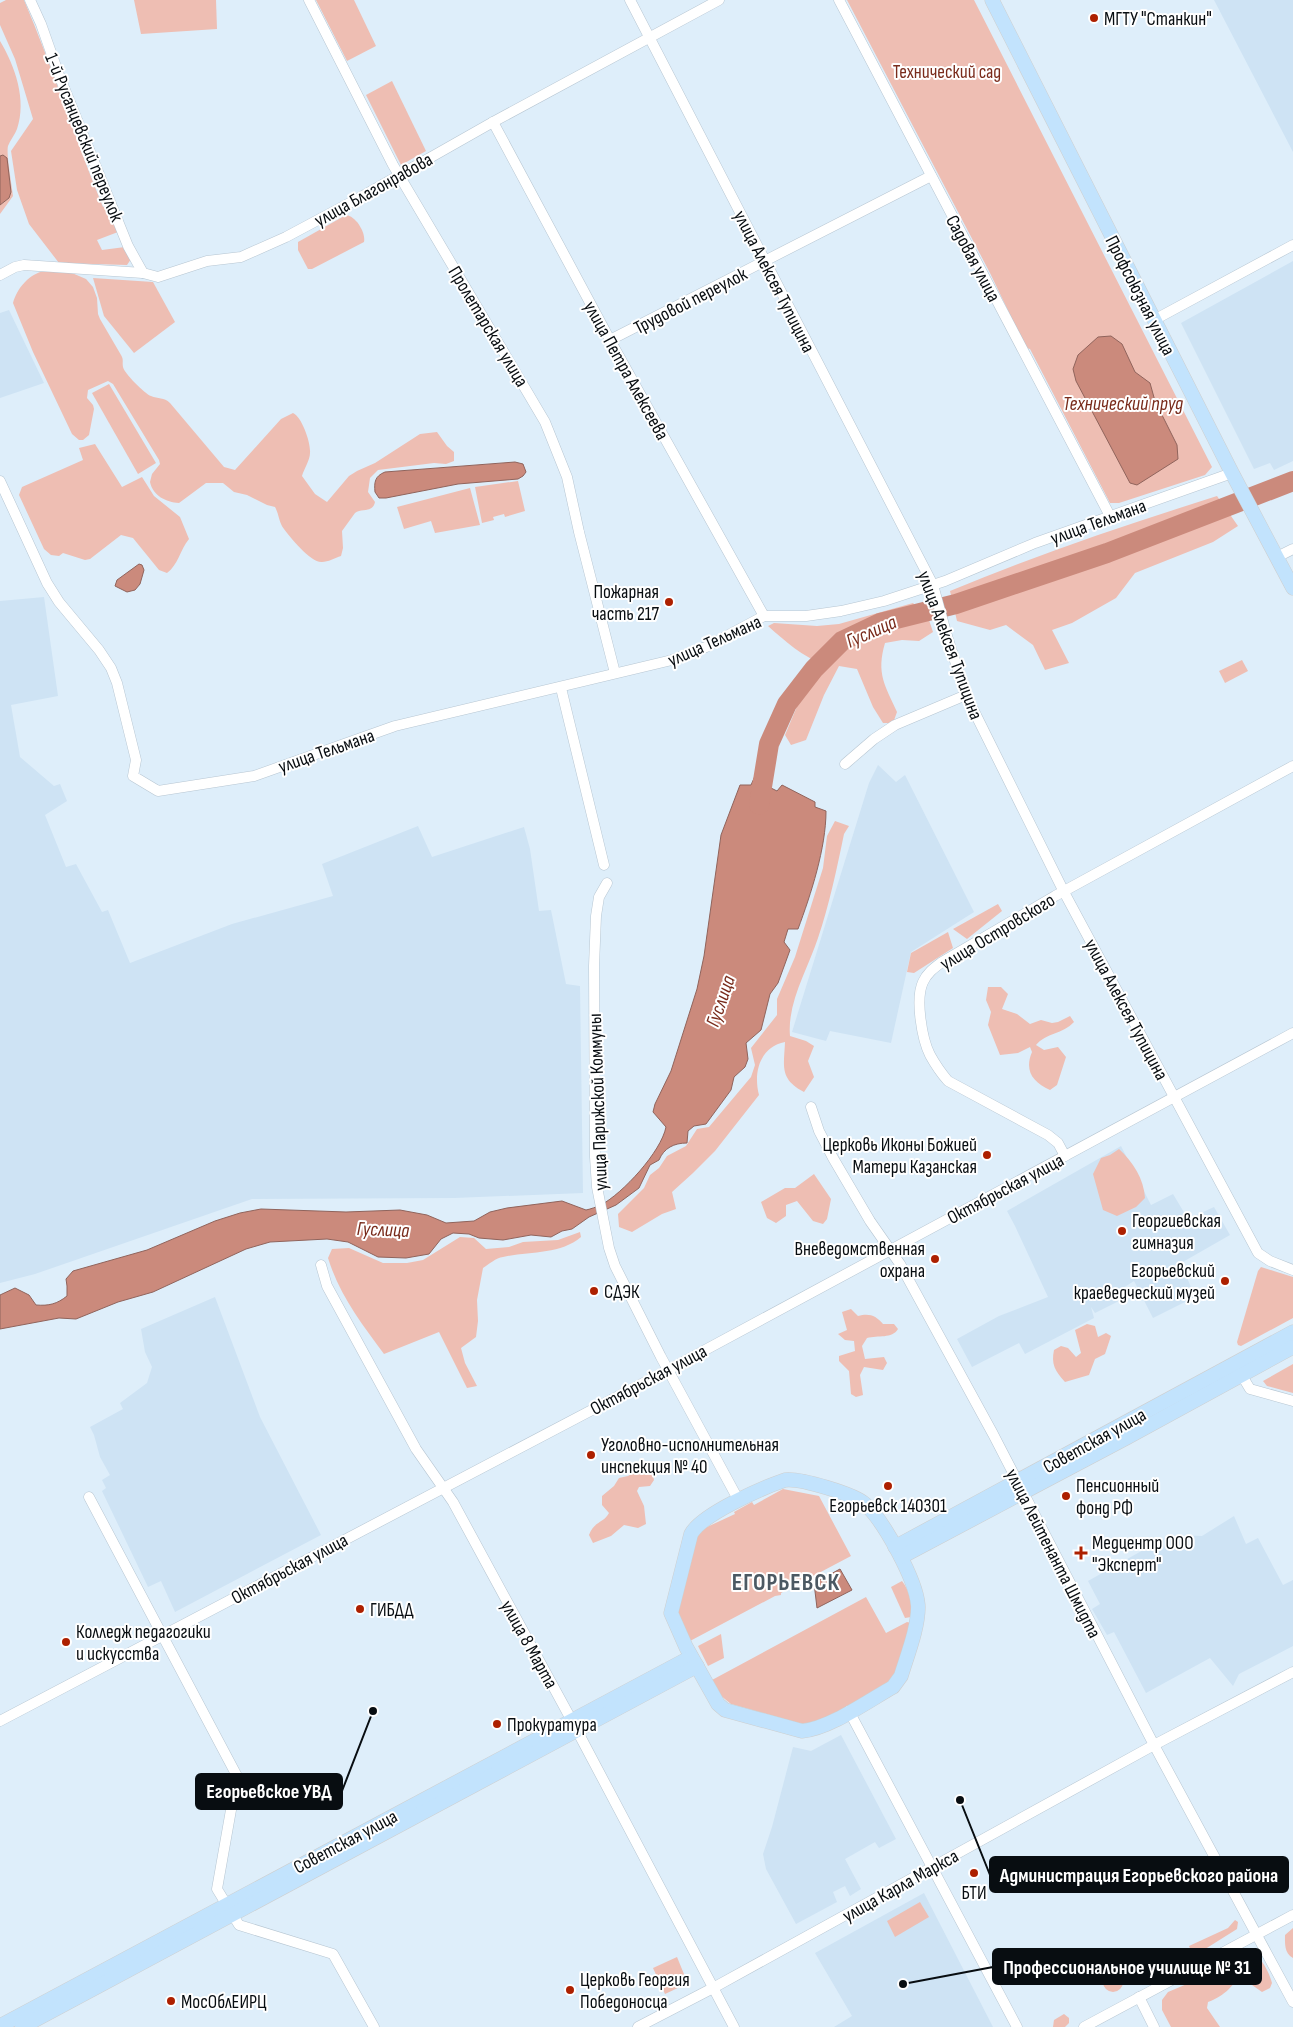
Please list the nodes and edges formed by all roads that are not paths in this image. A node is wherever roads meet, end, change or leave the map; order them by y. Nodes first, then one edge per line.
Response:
1 (30, 0) edge
2 (309, 0) edge
3 (630, 0) edge
4 (720, 0) edge
5 (838, 0) edge
6 (992, 0) edge
7 (649, 37) junction
8 (493, 122) junction
9 (399, 174) junction
10 (931, 176) junction
11 (1293, 245) edge
12 (766, 262) junction
13 (143, 273) junction
14 (0, 274) edge
15 (1154, 320) junction
16 (610, 340) junction
17 (1232, 473) junction
18 (0, 482) edge
19 (1110, 516) junction
20 (1293, 549) edge
21 (1277, 557) junction
22 (933, 585) junction
23 (1293, 588) edge
24 (764, 616) junction
25 (616, 673) junction
26 (561, 688) junction
27 (966, 695) junction
28 (845, 764) dead end
29 (1293, 766) edge
30 (604, 866) dead end
31 (607, 883) dead end
32 (1064, 892) junction
33 (1293, 1032) edge
34 (1174, 1097) junction
35 (811, 1106) dead end
36 (1065, 1156) junction
37 (890, 1250) junction
38 (321, 1265) dead end
39 (1293, 1270) edge
40 (1293, 1332) edge
41 (1293, 1347) edge
42 (668, 1370) junction
43 (1240, 1374) junction
44 (1293, 1401) edge
45 (443, 1487) junction
46 (1021, 1487) junction
47 (89, 1497) dead end
48 (739, 1501) junction
49 (898, 1552) junction
50 (162, 1635) junction
51 (694, 1662) junction
52 (1293, 1672) edge
53 (849, 1711) junction
54 (0, 1721) edge
55 (574, 1726) junction
56 (1154, 1745) junction
57 (932, 1867) junction
58 (229, 1909) junction
59 (1293, 1915) edge
60 (1256, 1935) junction
61 (713, 1988) junction
62 (1139, 1997) junction
63 (1293, 2002) edge
64 (0, 2026) edge
65 (22, 2027) edge
66 (374, 2027) edge
67 (638, 2027) edge
68 (734, 2027) edge
69 (1017, 2027) edge
70 (1084, 2027) edge
71 (1154, 2027) edge

1 - 13 street, 1-й Русанцевский переулок
2 - 9 street, Пролетарская улица
3 - 7 street, улица Алексея Тупицина
4 - 7 street, улица Благонравова
5 - 10 street, Садовая улица
6 - 15 main road, Профсоюзная улица
7 - 8 street, улица Благонравова
7 - 12 street, улица Алексея Тупицина
8 - 9 street, улица Благонравова
8 - 16 street, улица Петра Алексеева
9 - 13 street, улица Благонравова
9 - 25 street, Пролетарская улица
10 - 12 street, Трудовой переулок
10 - 19 street, Садовая улица
11 - 15 street
12 - 16 street, Трудовой переулок
12 - 22 street, улица Алексея Тупицина
13 - 14 street, улица Благонравова
15 - 17 main road, Профсоюзная улица
16 - 24 street, улица Петра Алексеева
17 - 19 street, улица Тельмана
17 - 21 main road, Профсоюзная улица
18 - 26 street, улица Тельмана
19 - 22 street, улица Тельмана
20 - 21 street
21 - 23 main road, Профсоюзная улица
22 - 24 street, улица Тельмана
22 - 27 street, улица Алексея Тупицина
24 - 25 street, улица Тельмана
25 - 26 street, улица Тельмана
26 - 30 street
27 - 28 street
27 - 32 street, улица Алексея Тупицина
29 - 32 street, улица Островского
31 - 42 street, улица Парижской Коммуны
32 - 34 street, улица Алексея Тупицина
32 - 36 street, улица Островского
33 - 34 street, Октябрьская улица
34 - 36 street, Октябрьская улица
34 - 39 street, улица Алексея Тупицина
35 - 37 street, улица Лейтенанта Шмидта
36 - 37 street, Октябрьская улица
37 - 42 street, Октябрьская улица
37 - 46 street, улица Лейтенанта Шмидта
38 - 45 street, улица 8 Марта
40 - 46 main road, Советская улица
41 - 43 main road, Советская улица
42 - 45 street, Октябрьская улица
42 - 48 street, улица Парижской Коммуны
43 - 44 street
43 - 46 main road, Советская улица
45 - 50 street, Октябрьская улица
45 - 55 street, улица 8 Марта
46 - 49 main road, Советская улица
46 - 56 street, улица Лейтенанта Шмидта
47 - 50 street
48 - 49 main road
48 - 51 main road
49 - 53 main road
50 - 54 street, Октябрьская улица
50 - 58 street
51 - 53 main road
51 - 55 main road, Советская улица
52 - 56 street, улица Карла Маркса
53 - 57 street
55 - 58 main road, Советская улица
55 - 61 street, улица 8 Марта
56 - 57 street, улица Карла Маркса
56 - 60 street, улица Лейтенанта Шмидта
57 - 61 street, улица Карла Маркса
57 - 69 street
58 - 64 main road, Советская улица
58 - 65 main road, Советская улица
58 - 66 street
59 - 60 street
60 - 62 street
60 - 63 street, улица Лейтенанта Шмидта
61 - 67 street, улица Карла Маркса
61 - 68 street, улица 8 Марта
62 - 70 street
62 - 71 street

